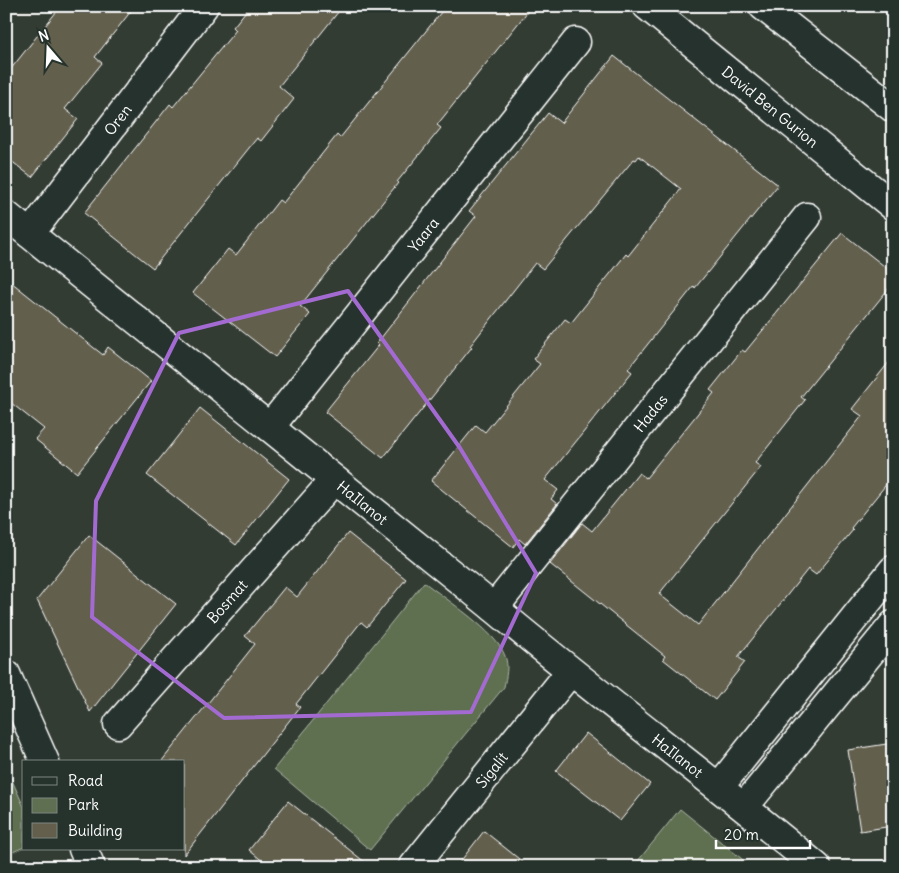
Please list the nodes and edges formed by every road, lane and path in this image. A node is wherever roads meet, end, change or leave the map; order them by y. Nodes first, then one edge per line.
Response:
1 (204, 6) edge
2 (647, 6) edge
3 (763, 6) edge
4 (576, 42) dead end
5 (893, 108) edge
6 (893, 206) edge
7 (6, 216) edge
8 (807, 217) dead end
9 (30, 234) junction
10 (270, 427) junction
11 (334, 480) junction
12 (893, 570) edge
13 (494, 608) junction
14 (893, 625) edge
15 (570, 672) junction
16 (6, 674) edge
17 (118, 724) dead end
18 (44, 760) edge
19 (719, 787) junction
20 (744, 807) junction
21 (83, 850) edge
22 (91, 867) edge
23 (413, 867) edge
24 (817, 867) edge

1 - 9 street, Oren
2 - 6 street, David Ben Gurion
3 - 5 street
4 - 10 street, Yaara
7 - 9 street, HaIlanot
8 - 13 street, Hadas
9 - 10 street, HaIlanot
10 - 11 street, HaIlanot
11 - 13 street, HaIlanot
11 - 17 street, Bosmat
12 - 19 street, HaIlanot
13 - 15 street, HaIlanot
14 - 20 street
15 - 19 street, HaIlanot
15 - 23 street, Sigalit
16 - 18 street
19 - 20 street, HaIlanot
20 - 24 street, HaIlanot
21 - 22 street

